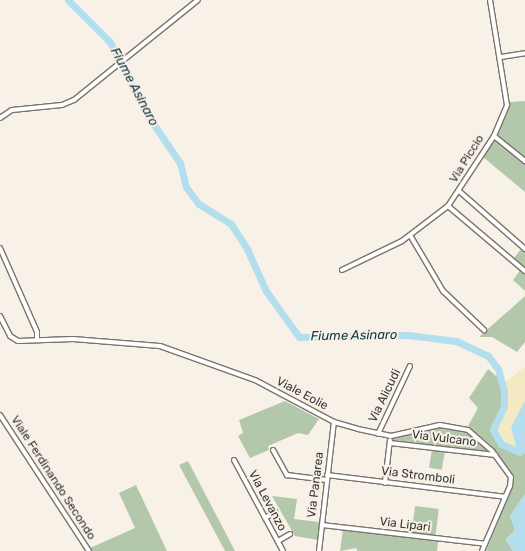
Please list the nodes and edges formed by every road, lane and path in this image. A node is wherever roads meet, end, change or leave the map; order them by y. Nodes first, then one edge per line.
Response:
1 (198, 0) edge
2 (490, 0) edge
3 (525, 53) edge
4 (501, 57) junction
5 (0, 118) edge
6 (494, 136) junction
7 (525, 161) edge
8 (459, 191) junction
9 (448, 206) junction
10 (410, 235) junction
11 (0, 248) edge
12 (525, 249) edge
13 (342, 270) dead end
14 (525, 271) edge
15 (0, 316) edge
16 (484, 330) dead end
17 (37, 339) junction
18 (410, 366) dead end
19 (0, 415) edge
20 (334, 422) junction
21 (378, 434) junction
22 (391, 436) junction
23 (390, 442) junction
24 (273, 450) dead end
25 (495, 455) junction
26 (234, 460) dead end
27 (327, 475) junction
28 (327, 480) junction
29 (385, 482) junction
30 (505, 497) junction
31 (275, 512) dead end
32 (265, 518) junction
33 (322, 525) junction
34 (290, 534) dead end
35 (278, 541) junction
36 (485, 544) junction
37 (89, 551) edge
38 (283, 551) edge
39 (319, 551) edge
40 (482, 551) edge

1 - 5 street
2 - 4 street, Via Piccio
3 - 4 street
4 - 6 street, Via Piccio
6 - 7 street
6 - 8 street, Via Piccio
8 - 9 street, Via Piccio
8 - 12 street
9 - 10 street, Via Piccio
9 - 14 street
10 - 13 street, Via Piccio
10 - 16 street
11 - 17 street
15 - 17 street, Viale Eolie
17 - 20 street, Viale Eolie
18 - 21 street, Via Alicudi
19 - 37 street, Viale Ferdinando Secondo
20 - 21 street, Viale Eolie
20 - 27 street, Via Panarea
21 - 22 street, Viale Eolie
22 - 23 street
22 - 25 street, Viale Eolie
23 - 25 street, Via Vulcano
23 - 29 street
24 - 28 street
25 - 30 street, Viale Eolie
26 - 32 street, Via Levanzo
27 - 28 street, Via Panarea
27 - 29 street, Via Stromboli
28 - 33 street, Via Panarea
29 - 30 street, Via Stromboli
30 - 36 street, Viale Eolie
31 - 32 street
32 - 35 street, Via Levanzo
33 - 36 street, Via Lipari
33 - 39 street, Via Panarea
34 - 35 street
35 - 38 street, Via Levanzo
36 - 40 street, Viale Eolie

